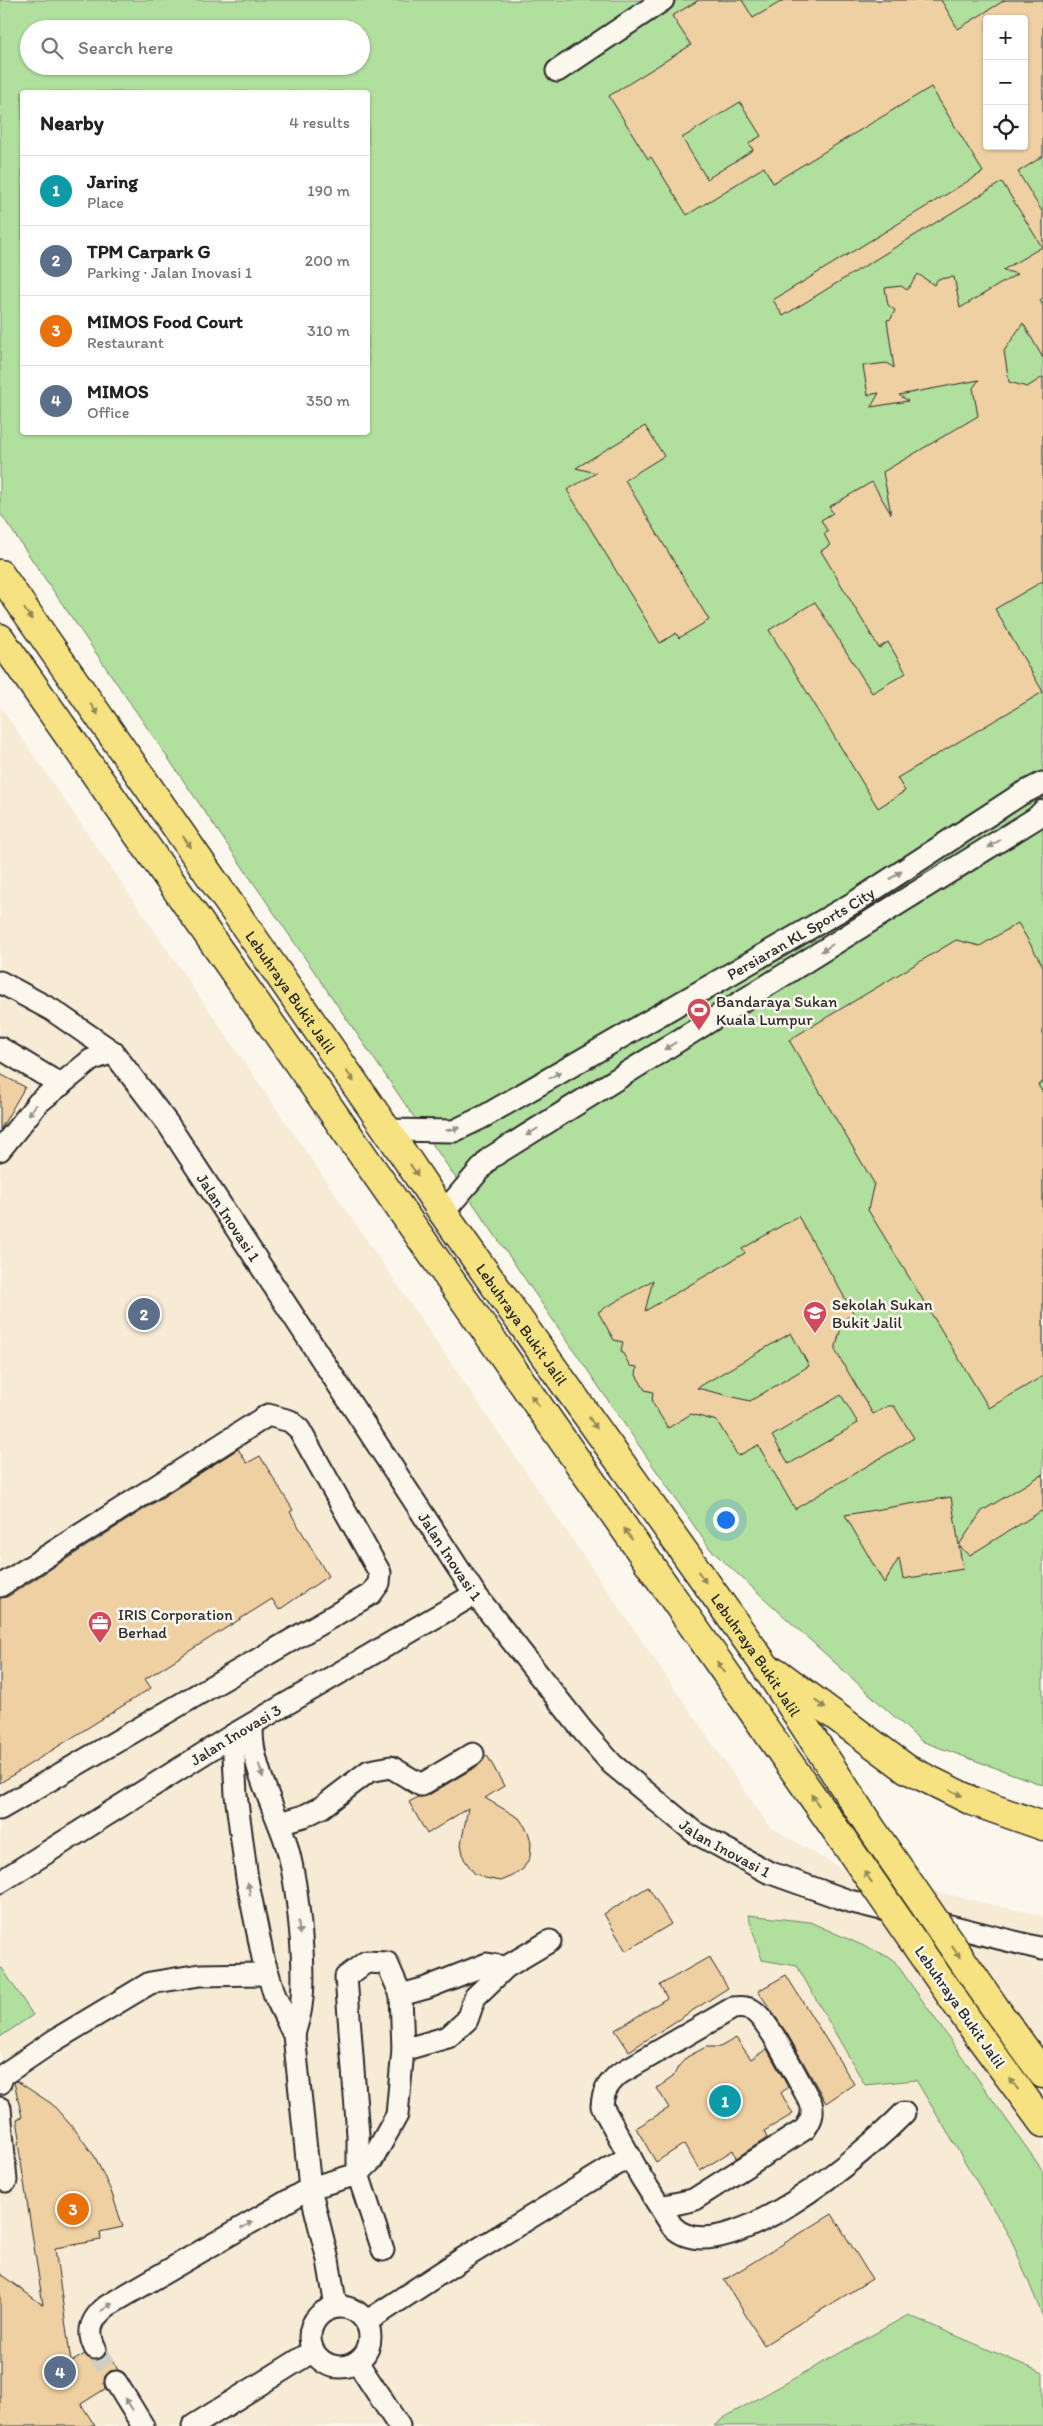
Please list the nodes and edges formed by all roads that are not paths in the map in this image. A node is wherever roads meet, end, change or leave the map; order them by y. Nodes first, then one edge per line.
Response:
1 (663, 0) edge
2 (557, 71) dead end
3 (0, 574) edge
4 (0, 638) edge
5 (1043, 783) edge
6 (1021, 794) junction
7 (1041, 820) edge
8 (0, 982) edge
9 (695, 994) junction
10 (711, 1020) junction
11 (0, 1048) edge
12 (113, 1052) junction
13 (61, 1085) junction
14 (388, 1130) junction
15 (0, 1150) edge
16 (443, 1213) junction
17 (0, 1586) edge
18 (475, 1594) junction
19 (766, 1666) junction
20 (253, 1724) junction
21 (233, 1735) junction
22 (473, 1754) dead end
23 (0, 1809) edge
24 (279, 1823) junction
25 (1043, 1826) edge
26 (0, 1882) edge
27 (550, 1941) dead end
28 (1043, 1949) edge
29 (506, 1968) junction
30 (268, 1974) junction
31 (401, 1994) junction
32 (294, 2035) junction
33 (403, 2050) junction
34 (1043, 2074) edge
35 (0, 2083) edge
36 (0, 2108) edge
37 (904, 2113) dead end
38 (1043, 2123) edge
39 (630, 2156) junction
40 (358, 2174) junction
41 (6, 2181) dead end
42 (310, 2188) junction
43 (659, 2215) junction
44 (384, 2250) dead end
45 (336, 2307) junction
46 (366, 2322) junction
47 (96, 2348) tunnel mouth
48 (313, 2351) junction
49 (357, 2362) junction
50 (116, 2382) tunnel mouth
51 (143, 2426) edge
52 (193, 2426) edge
53 (399, 2426) edge

1 - 2 street
3 -> 14 highway, Lebuhraya Bukit Jalil
38 -> 4 highway, Lebuhraya Bukit Jalil, bridge
5 - 6 street, Persiaran KL Sports City
6 - 7 street
9 -> 6 street, Persiaran KL Sports City
7 -> 10 street, Persiaran KL Sports City
8 - 12 street, Jalan Inovasi 1
9 - 10 street
14 -> 9 street, Persiaran KL Sports City
10 -> 16 street, Persiaran KL Sports City
11 - 13 street
12 - 13 street
12 - 18 street, Jalan Inovasi 1
13 -> 15 street
14 -> 16 highway, Lebuhraya Bukit Jalil
16 -> 19 highway, Lebuhraya Bukit Jalil
17 - 23 street
18 - 20 street, Jalan Inovasi 3
18 - 28 street, Jalan Inovasi 1
19 -> 25 highway
19 -> 34 highway, Lebuhraya Bukit Jalil, bridge
20 - 21 street, Jalan Inovasi 3
20 -> 24 street
21 - 26 street, Jalan Inovasi 3
30 -> 21 street
22 - 24 street
24 -> 32 street
27 - 29 street
29 - 31 street
29 - 33 street
30 - 32 street
30 - 35 street
31 - 33 street
31 - 40 street
32 - 42 street
33 - 40 street
36 - 41 street
37 - 43 street
39 - 43 street
39 - 43 street
39 - 46 street
40 - 42 street
40 - 44 street
42 - 45 street
47 -> 42 street
45 - 46 street
45 - 48 street
46 - 49 street
48 - 49 street
48 - 52 street
49 - 53 street
51 -> 50 street

